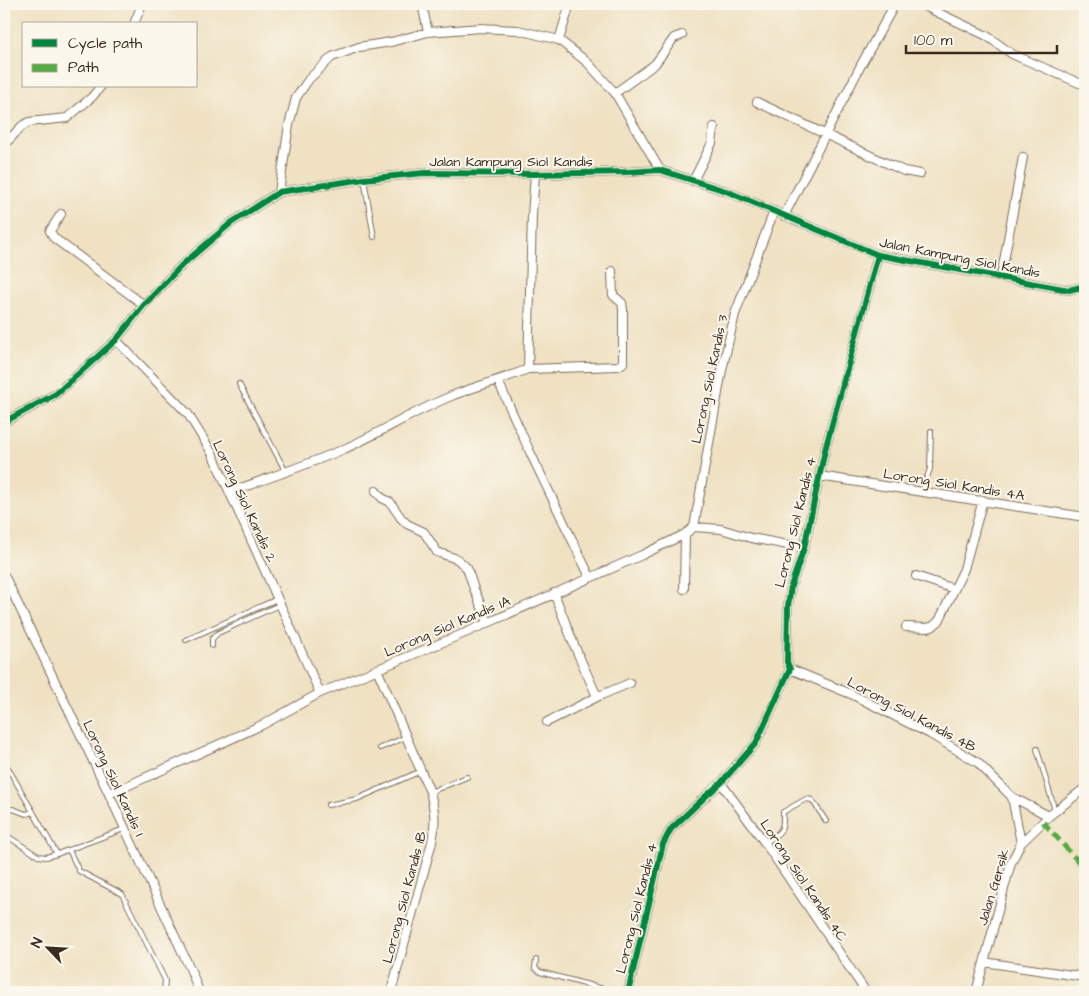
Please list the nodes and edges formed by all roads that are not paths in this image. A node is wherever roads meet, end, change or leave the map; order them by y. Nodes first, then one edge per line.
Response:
1 (142, 4) edge
2 (422, 4) edge
3 (570, 4) edge
4 (895, 4) edge
5 (920, 4) edge
6 (135, 22) edge
7 (428, 32) junction
8 (682, 35) dead end
9 (559, 40) junction
10 (1078, 83) dead end
11 (99, 88) edge
12 (615, 93) junction
13 (757, 102) dead end
14 (714, 127) dead end
15 (826, 135) junction
16 (4, 144) edge
17 (1023, 157) dead end
18 (660, 170) junction
19 (535, 174) junction
20 (920, 174) dead end
21 (364, 179) junction
22 (693, 181) junction
23 (279, 192) junction
24 (774, 211) junction
25 (61, 214) dead end
26 (784, 216) junction
27 (374, 237) dead end
28 (878, 255) junction
29 (612, 271) dead end
30 (1001, 277) junction
31 (1085, 286) edge
32 (144, 305) junction
33 (116, 340) junction
34 (528, 369) junction
35 (498, 381) junction
36 (238, 384) dead end
37 (4, 422) edge
38 (931, 431) dead end
39 (286, 472) junction
40 (819, 476) junction
41 (376, 491) dead end
42 (922, 491) junction
43 (230, 492) junction
44 (983, 500) junction
45 (1085, 517) edge
46 (694, 527) junction
47 (684, 534) junction
48 (804, 548) junction
49 (4, 575) edge
50 (916, 576) dead end
51 (590, 577) junction
52 (684, 588) dead end
53 (954, 589) junction
54 (554, 593) junction
55 (278, 602) junction
56 (488, 622) junction
57 (906, 627) dead end
58 (186, 640) dead end
59 (212, 646) dead end
60 (377, 669) junction
61 (790, 669) junction
62 (630, 683) dead end
63 (320, 693) junction
64 (599, 696) junction
65 (547, 722) dead end
66 (406, 737) junction
67 (380, 748) dead end
68 (1037, 749) dead end
69 (4, 762) edge
70 (421, 771) junction
71 (466, 777) dead end
72 (722, 784) junction
73 (1085, 788) edge
74 (430, 792) junction
75 (109, 794) junction
76 (1012, 797) junction
77 (328, 805) dead end
78 (4, 812) edge
79 (33, 812) junction
80 (1052, 813) junction
81 (826, 821) dead end
82 (124, 829) junction
83 (4, 834) edge
84 (1021, 842) junction
85 (765, 843) junction
86 (69, 850) junction
87 (57, 854) junction
88 (536, 960) dead end
89 (984, 962) junction
90 (1085, 977) edge
91 (860, 988) edge
92 (164, 992) edge
93 (199, 992) edge
94 (391, 992) edge
95 (615, 992) edge
96 (628, 992) edge
97 (866, 992) edge
98 (976, 992) edge

1 - 6 street
2 - 7 street
3 - 9 street
4 - 15 street
5 - 10 street
7 - 9 street
7 - 23 street
8 - 12 street
9 - 12 street
11 - 16 street
12 - 18 street
13 - 15 street
14 - 22 street
15 - 20 street
15 - 26 street
17 - 30 street
18 - 19 street, Jalan Kampung Siol Kandis
18 - 22 street, Jalan Kampung Siol Kandis
19 - 21 street, Jalan Kampung Siol Kandis
19 - 34 street
21 - 23 street, Jalan Kampung Siol Kandis
21 - 27 lane
22 - 24 street, Jalan Kampung Siol Kandis
23 - 32 street, Jalan Kampung Siol Kandis
24 - 26 street, Jalan Kampung Siol Kandis
24 - 46 street, Lorong Siol Kandis 3
25 - 32 street
26 - 28 street, Jalan Kampung Siol Kandis
28 - 30 street, Jalan Kampung Siol Kandis
28 - 40 street, Lorong Siol Kandis 4
29 - 34 street
30 - 31 street, Jalan Kampung Siol Kandis
32 - 33 street, Jalan Kampung Siol Kandis
33 - 37 street, Jalan Kampung Siol Kandis
33 - 43 street, Lorong Siol Kandis 2
34 - 35 street
35 - 39 street
35 - 51 street
36 - 39 lane
38 - 42 lane
39 - 43 street
40 - 42 street, Lorong Siol Kandis 4A
40 - 48 street, Lorong Siol Kandis 4
41 - 56 street
42 - 44 street, Lorong Siol Kandis 4A
43 - 55 street, Lorong Siol Kandis 2
44 - 45 street, Lorong Siol Kandis 4A
44 - 53 street
46 - 47 street, Lorong Siol Kandis 1A
46 - 48 street
47 - 51 street, Lorong Siol Kandis 1A
47 - 52 street
48 - 61 street, Lorong Siol Kandis 4
49 - 75 street, Lorong Siol Kandis 1
50 - 53 street
51 - 54 street, Lorong Siol Kandis 1A
53 - 57 street
54 - 56 street, Lorong Siol Kandis 1A
54 - 64 street
55 - 58 lane
55 - 59 lane
55 - 63 street, Lorong Siol Kandis 2
56 - 60 street, Lorong Siol Kandis 1A
60 - 63 street, Lorong Siol Kandis 1A
60 - 66 street, Lorong Siol Kandis 1B
61 - 72 street, Lorong Siol Kandis 4
61 - 76 street, Lorong Siol Kandis 4B
62 - 64 street
63 - 75 street, Lorong Siol Kandis 1A
64 - 65 street
66 - 67 lane
66 - 70 street, Lorong Siol Kandis 1B
68 - 80 lane
69 - 79 lane
70 - 74 street, Lorong Siol Kandis 1B
70 - 77 lane
71 - 74 lane
72 - 85 street, Lorong Siol Kandis 4C
72 - 96 street, Lorong Siol Kandis 4
73 - 80 street, Jalan Gersik
74 - 94 street, Lorong Siol Kandis 1B
75 - 82 street, Lorong Siol Kandis 1
76 - 80 street, Lorong Siol Kandis 4B
76 - 84 street
78 - 79 lane
79 - 87 lane
80 - 84 street, Jalan Gersik
81 - 85 lane
82 - 86 lane
82 - 93 street, Lorong Siol Kandis 1
83 - 87 lane
84 - 89 street, Jalan Gersik
85 - 91 street, Lorong Siol Kandis 4C
86 - 87 lane
86 - 92 lane
88 - 95 lane
89 - 90 street
89 - 98 street, Jalan Gersik
91 - 97 street, Lorong Siol Kandis 4C

